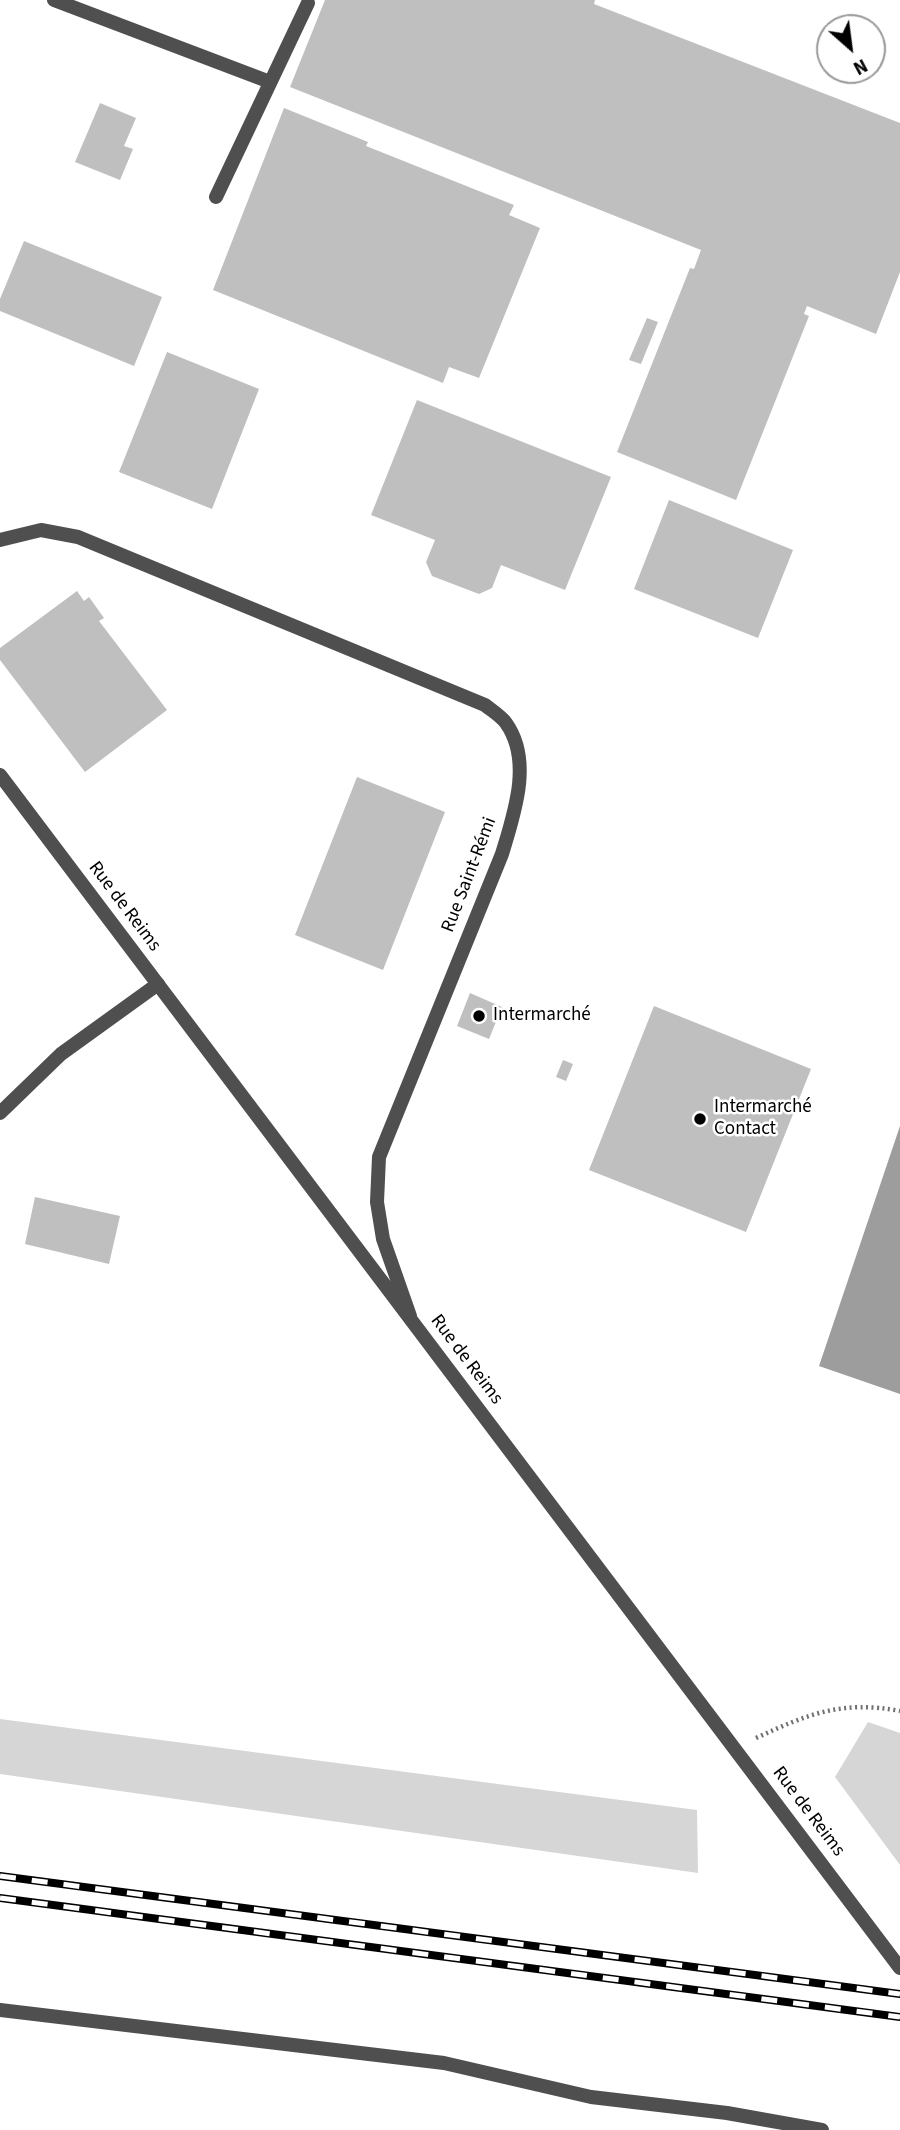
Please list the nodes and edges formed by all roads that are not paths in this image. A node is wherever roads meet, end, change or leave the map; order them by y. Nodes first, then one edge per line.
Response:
1 (54, 0) edge
2 (307, 3) dead end
3 (270, 82) junction
4 (216, 197) dead end
5 (2, 534) edge
6 (0, 775) edge
7 (158, 984) junction
8 (0, 1113) edge
9 (410, 1318) junction
10 (900, 1968) edge
11 (0, 2011) edge
12 (822, 2130) edge

1 - 3 street
2 - 3 street
3 - 4 street
5 - 9 street, Rue Saint-Rémi
6 - 7 street, Rue de Reims
7 - 8 street
7 - 9 street, Rue de Reims
9 - 10 street, Rue de Reims
11 - 12 street

